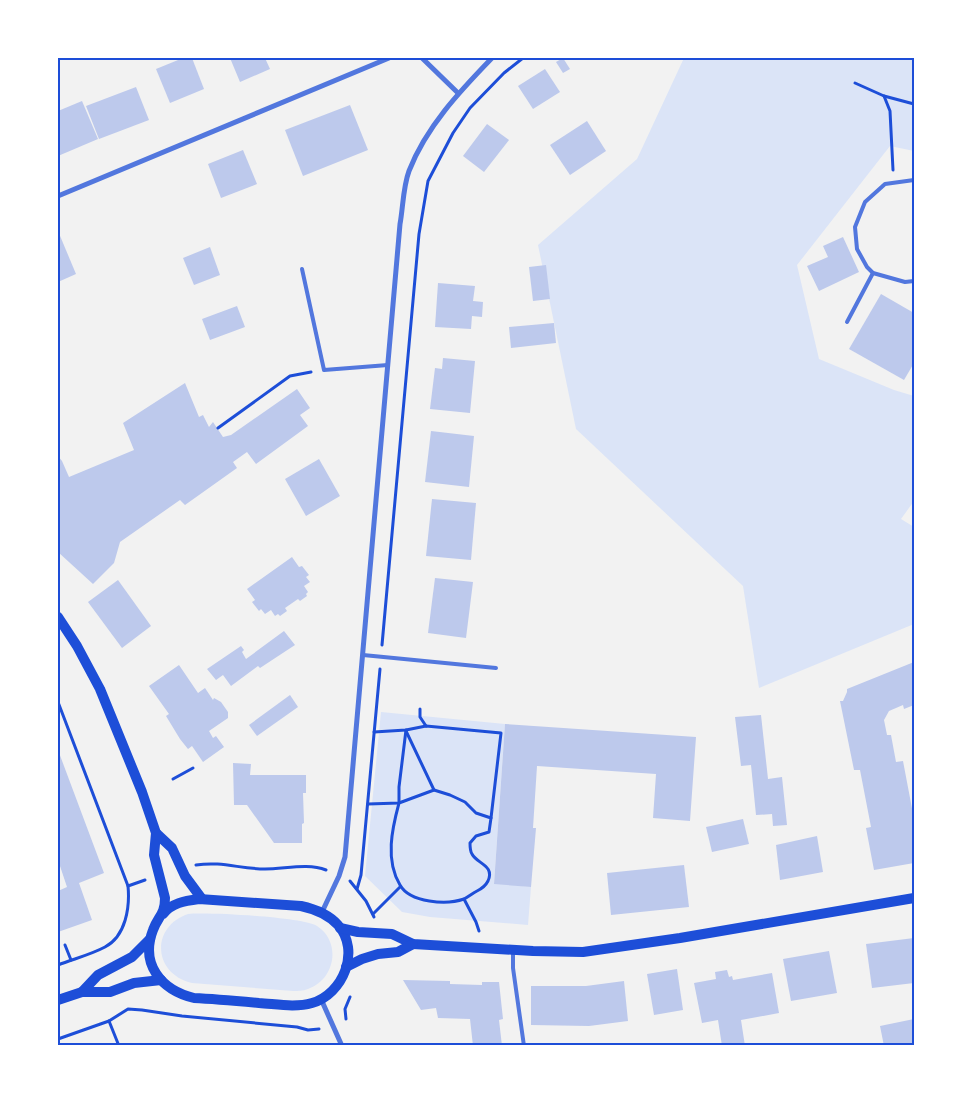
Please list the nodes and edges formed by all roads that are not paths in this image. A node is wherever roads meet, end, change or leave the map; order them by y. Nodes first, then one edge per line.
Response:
1 (389, 58) edge
2 (422, 58) edge
3 (492, 58) edge
4 (458, 93) junction
5 (914, 180) edge
6 (58, 196) edge
7 (302, 269) dead end
8 (873, 273) junction
9 (914, 281) edge
10 (847, 322) dead end
11 (388, 365) junction
12 (58, 617) edge
13 (363, 654) junction
14 (496, 668) dead end
15 (156, 832) junction
16 (914, 898) edge
17 (202, 900) junction
18 (322, 912) junction
19 (162, 914) junction
20 (340, 928) junction
21 (150, 939) junction
22 (414, 944) junction
23 (513, 950) junction
24 (346, 967) junction
25 (161, 980) junction
26 (82, 992) junction
27 (321, 999) junction
28 (58, 1000) edge
29 (342, 1046) edge
30 (524, 1046) edge

1 - 6 street
2 - 4 street
3 - 4 street
4 - 11 street
5 - 8 lane
7 - 11 lane
8 - 9 lane
8 - 10 lane
11 - 13 street
12 - 15 main road
13 - 14 lane
13 - 18 street
15 - 17 main road
15 - 19 main road
16 - 23 main road
17 - 18 main road
17 - 19 main road
18 - 20 main road
19 - 21 main road
20 - 22 main road
20 - 24 main road
21 - 25 main road
21 - 26 main road
22 - 23 main road
22 - 24 main road
23 - 30 lane
24 - 27 main road
25 - 26 main road
25 - 27 main road
26 - 28 main road
27 - 29 street

